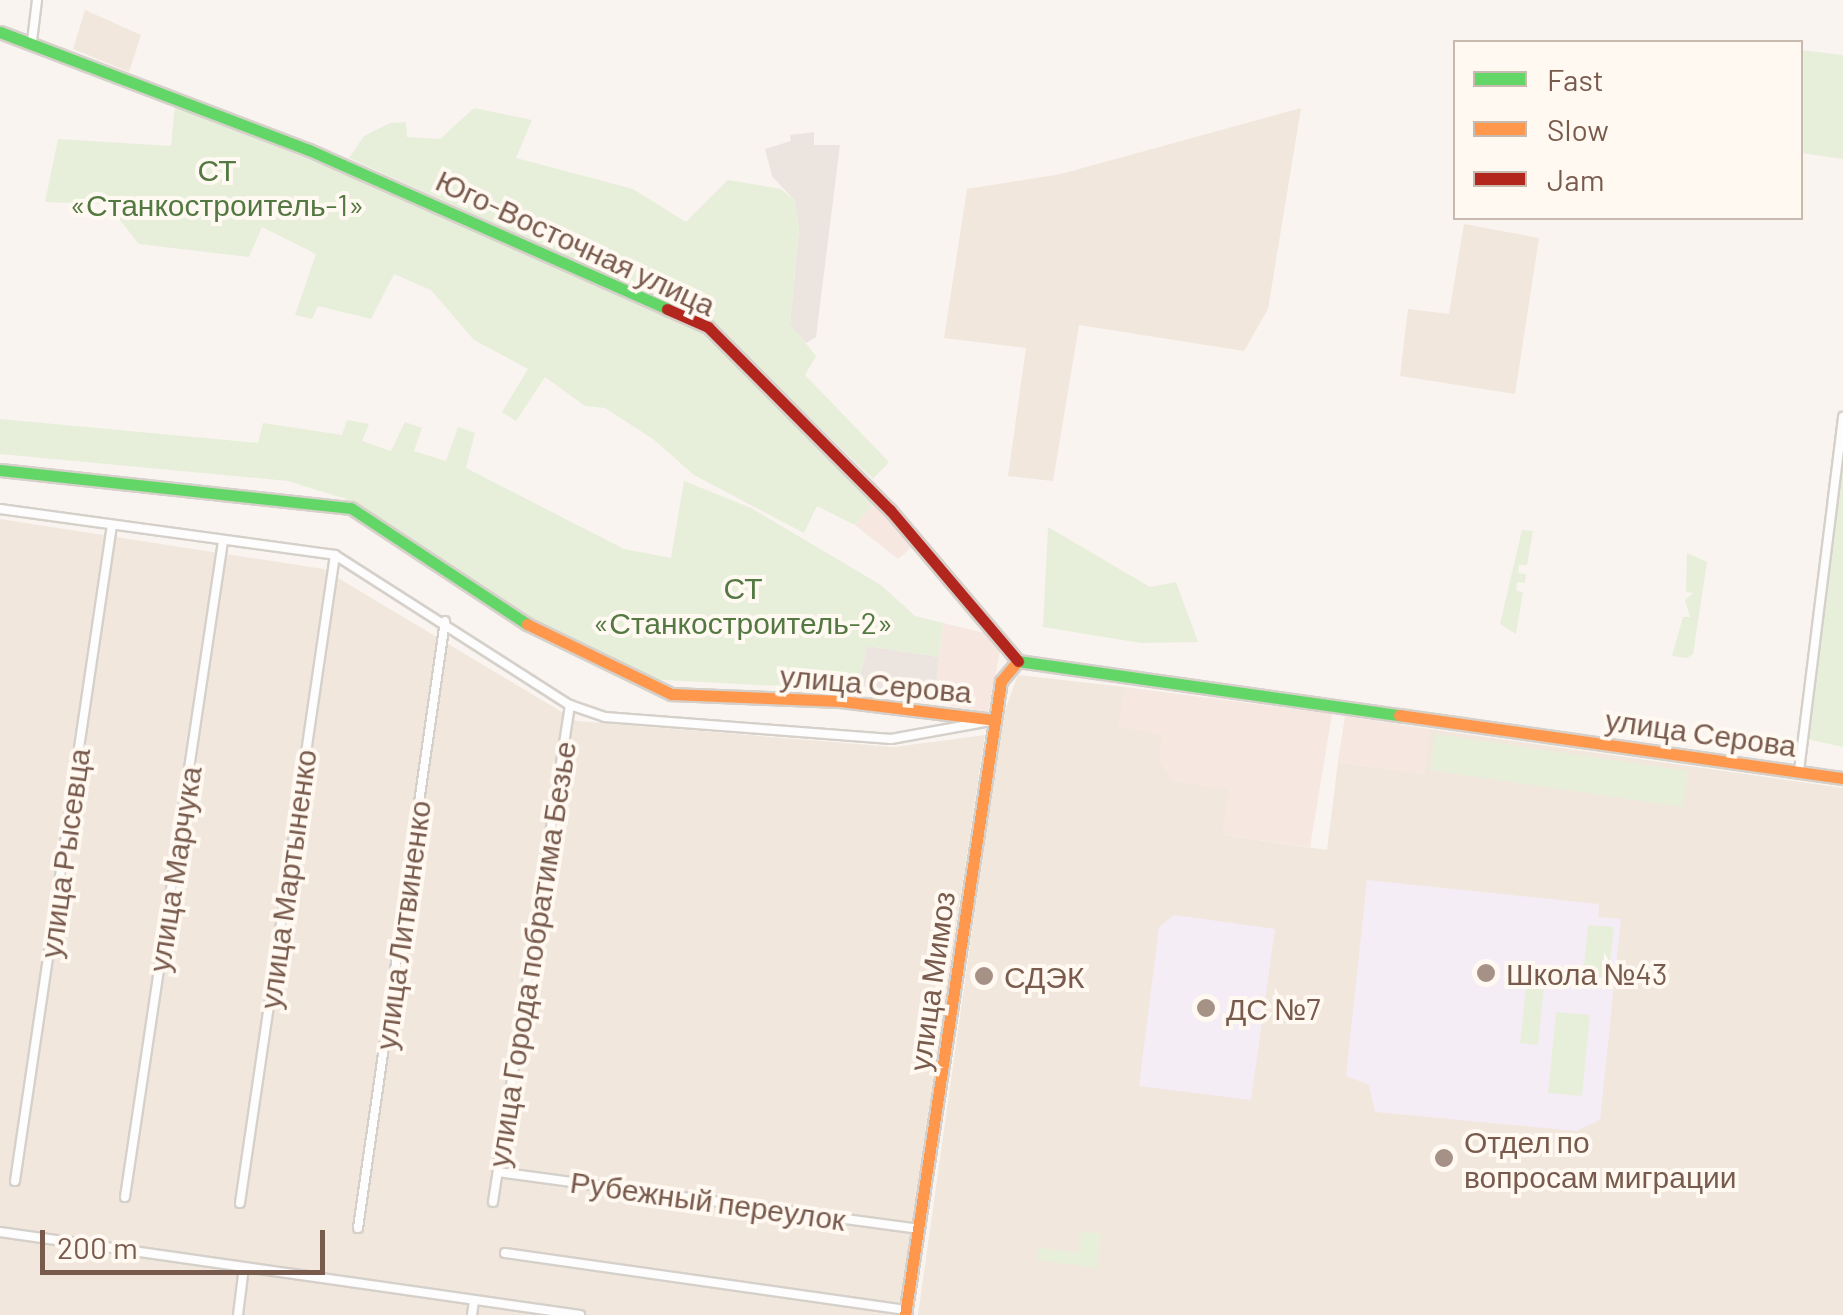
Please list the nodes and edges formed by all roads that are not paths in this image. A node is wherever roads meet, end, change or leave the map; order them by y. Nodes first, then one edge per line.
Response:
1 (37, 0) edge
2 (0, 32) edge
3 (32, 42) junction
4 (1843, 416) edge
5 (0, 470) edge
6 (0, 509) edge
7 (112, 525) junction
8 (223, 540) junction
9 (335, 554) junction
10 (446, 622) junction
11 (1018, 661) junction
12 (570, 705) junction
13 (994, 720) junction
14 (1799, 772) junction
15 (1843, 778) edge
16 (498, 1172) junction
17 (15, 1180) dead end
18 (125, 1197) dead end
19 (493, 1202) dead end
20 (240, 1203) dead end
21 (358, 1228) dead end
22 (919, 1229) junction
23 (0, 1232) edge
24 (505, 1253) dead end
25 (244, 1267) junction
26 (474, 1300) junction
27 (906, 1312) edge
28 (238, 1315) edge
29 (472, 1315) edge
30 (580, 1315) edge

1 - 3 street
2 - 3 street, Юго-Восточная улица
3 - 11 street, Юго-Восточная улица
4 - 14 street
5 - 13 street, улица Серова
6 - 7 street, улица Серова
7 - 8 street, улица Серова
7 - 17 street, улица Рысевца
8 - 9 street, улица Серова
8 - 18 street, улица Марчука
9 - 10 street, улица Серова
9 - 20 street, улица Мартыненко
10 - 12 street, улица Серова
10 - 21 street, улица Литвиненко
11 - 13 street, улица Мимоз
11 - 14 street, улица Серова
12 - 13 street, улица Серова
12 - 16 street, улица Города побратима Безье
13 - 22 street, улица Мимоз
14 - 15 street, улица Серова
16 - 19 street, улица Города побратима Безье
16 - 22 street, Рубежный переулок
22 - 27 street, улица Мимоз
23 - 25 street
24 - 27 street
25 - 26 street
25 - 28 street
26 - 29 street
26 - 30 street

